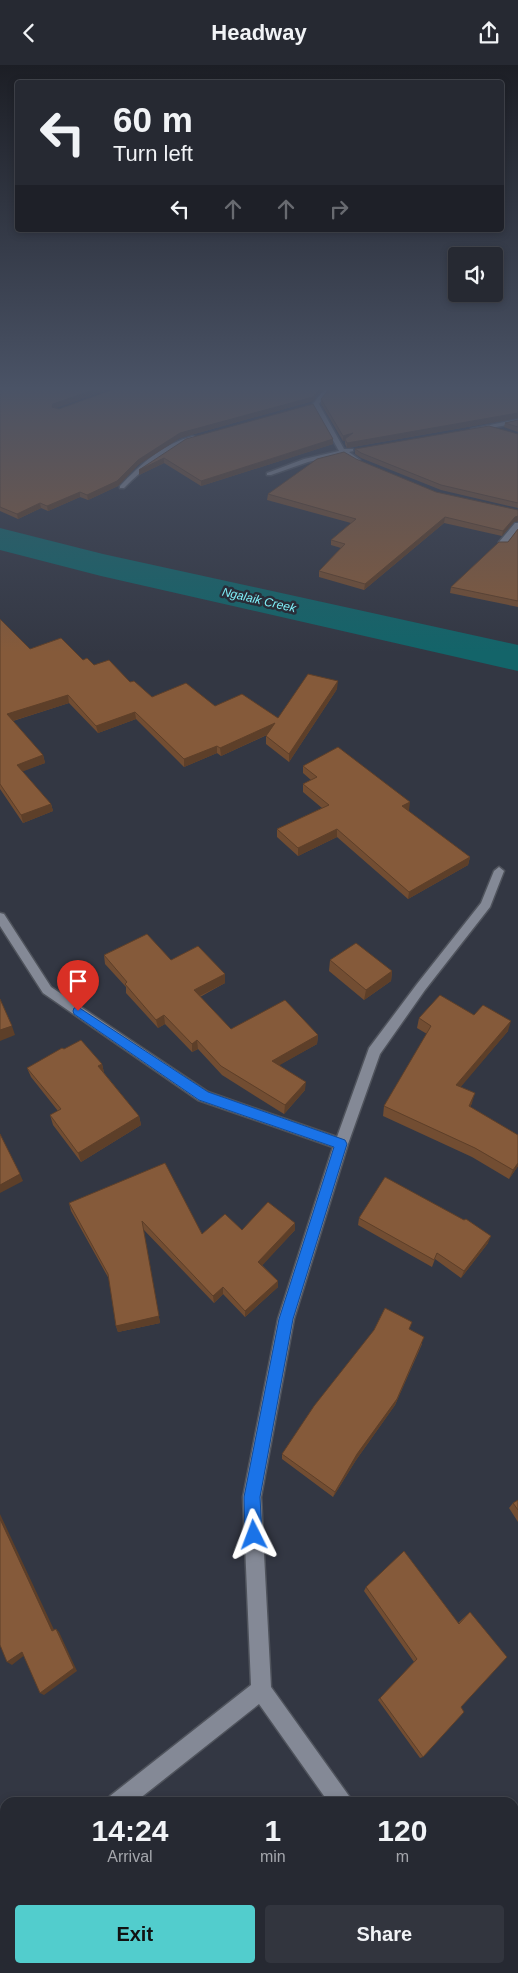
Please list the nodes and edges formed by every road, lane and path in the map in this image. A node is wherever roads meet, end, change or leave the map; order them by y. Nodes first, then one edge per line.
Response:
1 (134, 475) edge
2 (122, 487) edge
3 (518, 525) edge
4 (502, 544) edge
5 (500, 871) dead end
6 (0, 917) edge
7 (341, 1144) junction
8 (261, 1690) junction
9 (126, 1797) edge
10 (338, 1797) edge

1 - 2 street
3 - 4 street
5 - 7 street
6 - 7 street
7 - 8 street
8 - 9 street
8 - 10 street

